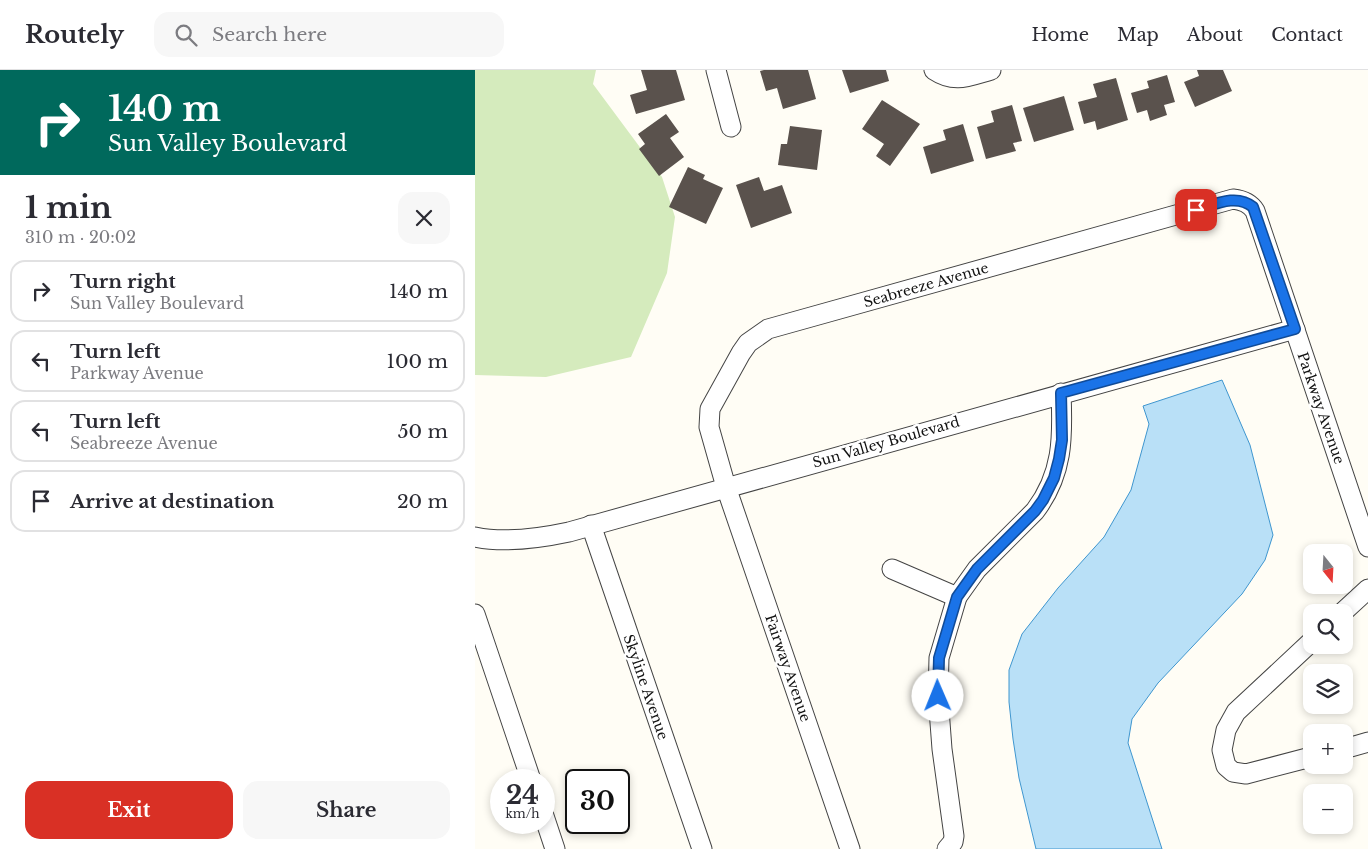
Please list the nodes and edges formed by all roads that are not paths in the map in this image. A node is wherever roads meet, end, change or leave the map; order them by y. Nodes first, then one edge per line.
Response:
1 (715, 70) edge
2 (934, 70) edge
3 (991, 70) edge
4 (731, 127) dead end
5 (1255, 211) joint
6 (1295, 329) junction
7 (1061, 393) junction
8 (726, 487) junction
9 (591, 525) junction
10 (475, 537) edge
11 (1368, 547) edge
12 (892, 568) dead end
13 (1368, 589) edge
14 (957, 597) junction
15 (1352, 604) edge
16 (475, 614) edge
17 (1303, 649) edge
18 (1368, 742) edge
19 (1353, 746) edge
20 (1303, 759) edge
21 (527, 769) edge
22 (550, 834) edge
23 (555, 849) edge
24 (702, 849) edge
25 (850, 849) edge
26 (947, 849) edge

1 - 4 street
2 - 3 street
5 - 6 street, Parkway Avenue
5 - 8 street, Seabreeze Avenue
6 - 7 street, Sun Valley Boulevard
6 - 11 street, Parkway Avenue
7 - 8 street, Sun Valley Boulevard
7 - 14 street
8 - 9 street, Sun Valley Boulevard
8 - 25 street, Fairway Avenue
9 - 10 street, Sun Valley Boulevard
9 - 24 street, Skyline Avenue
12 - 14 street
13 - 15 street
14 - 26 street
16 - 21 street
17 - 20 street
18 - 19 street
22 - 23 street

